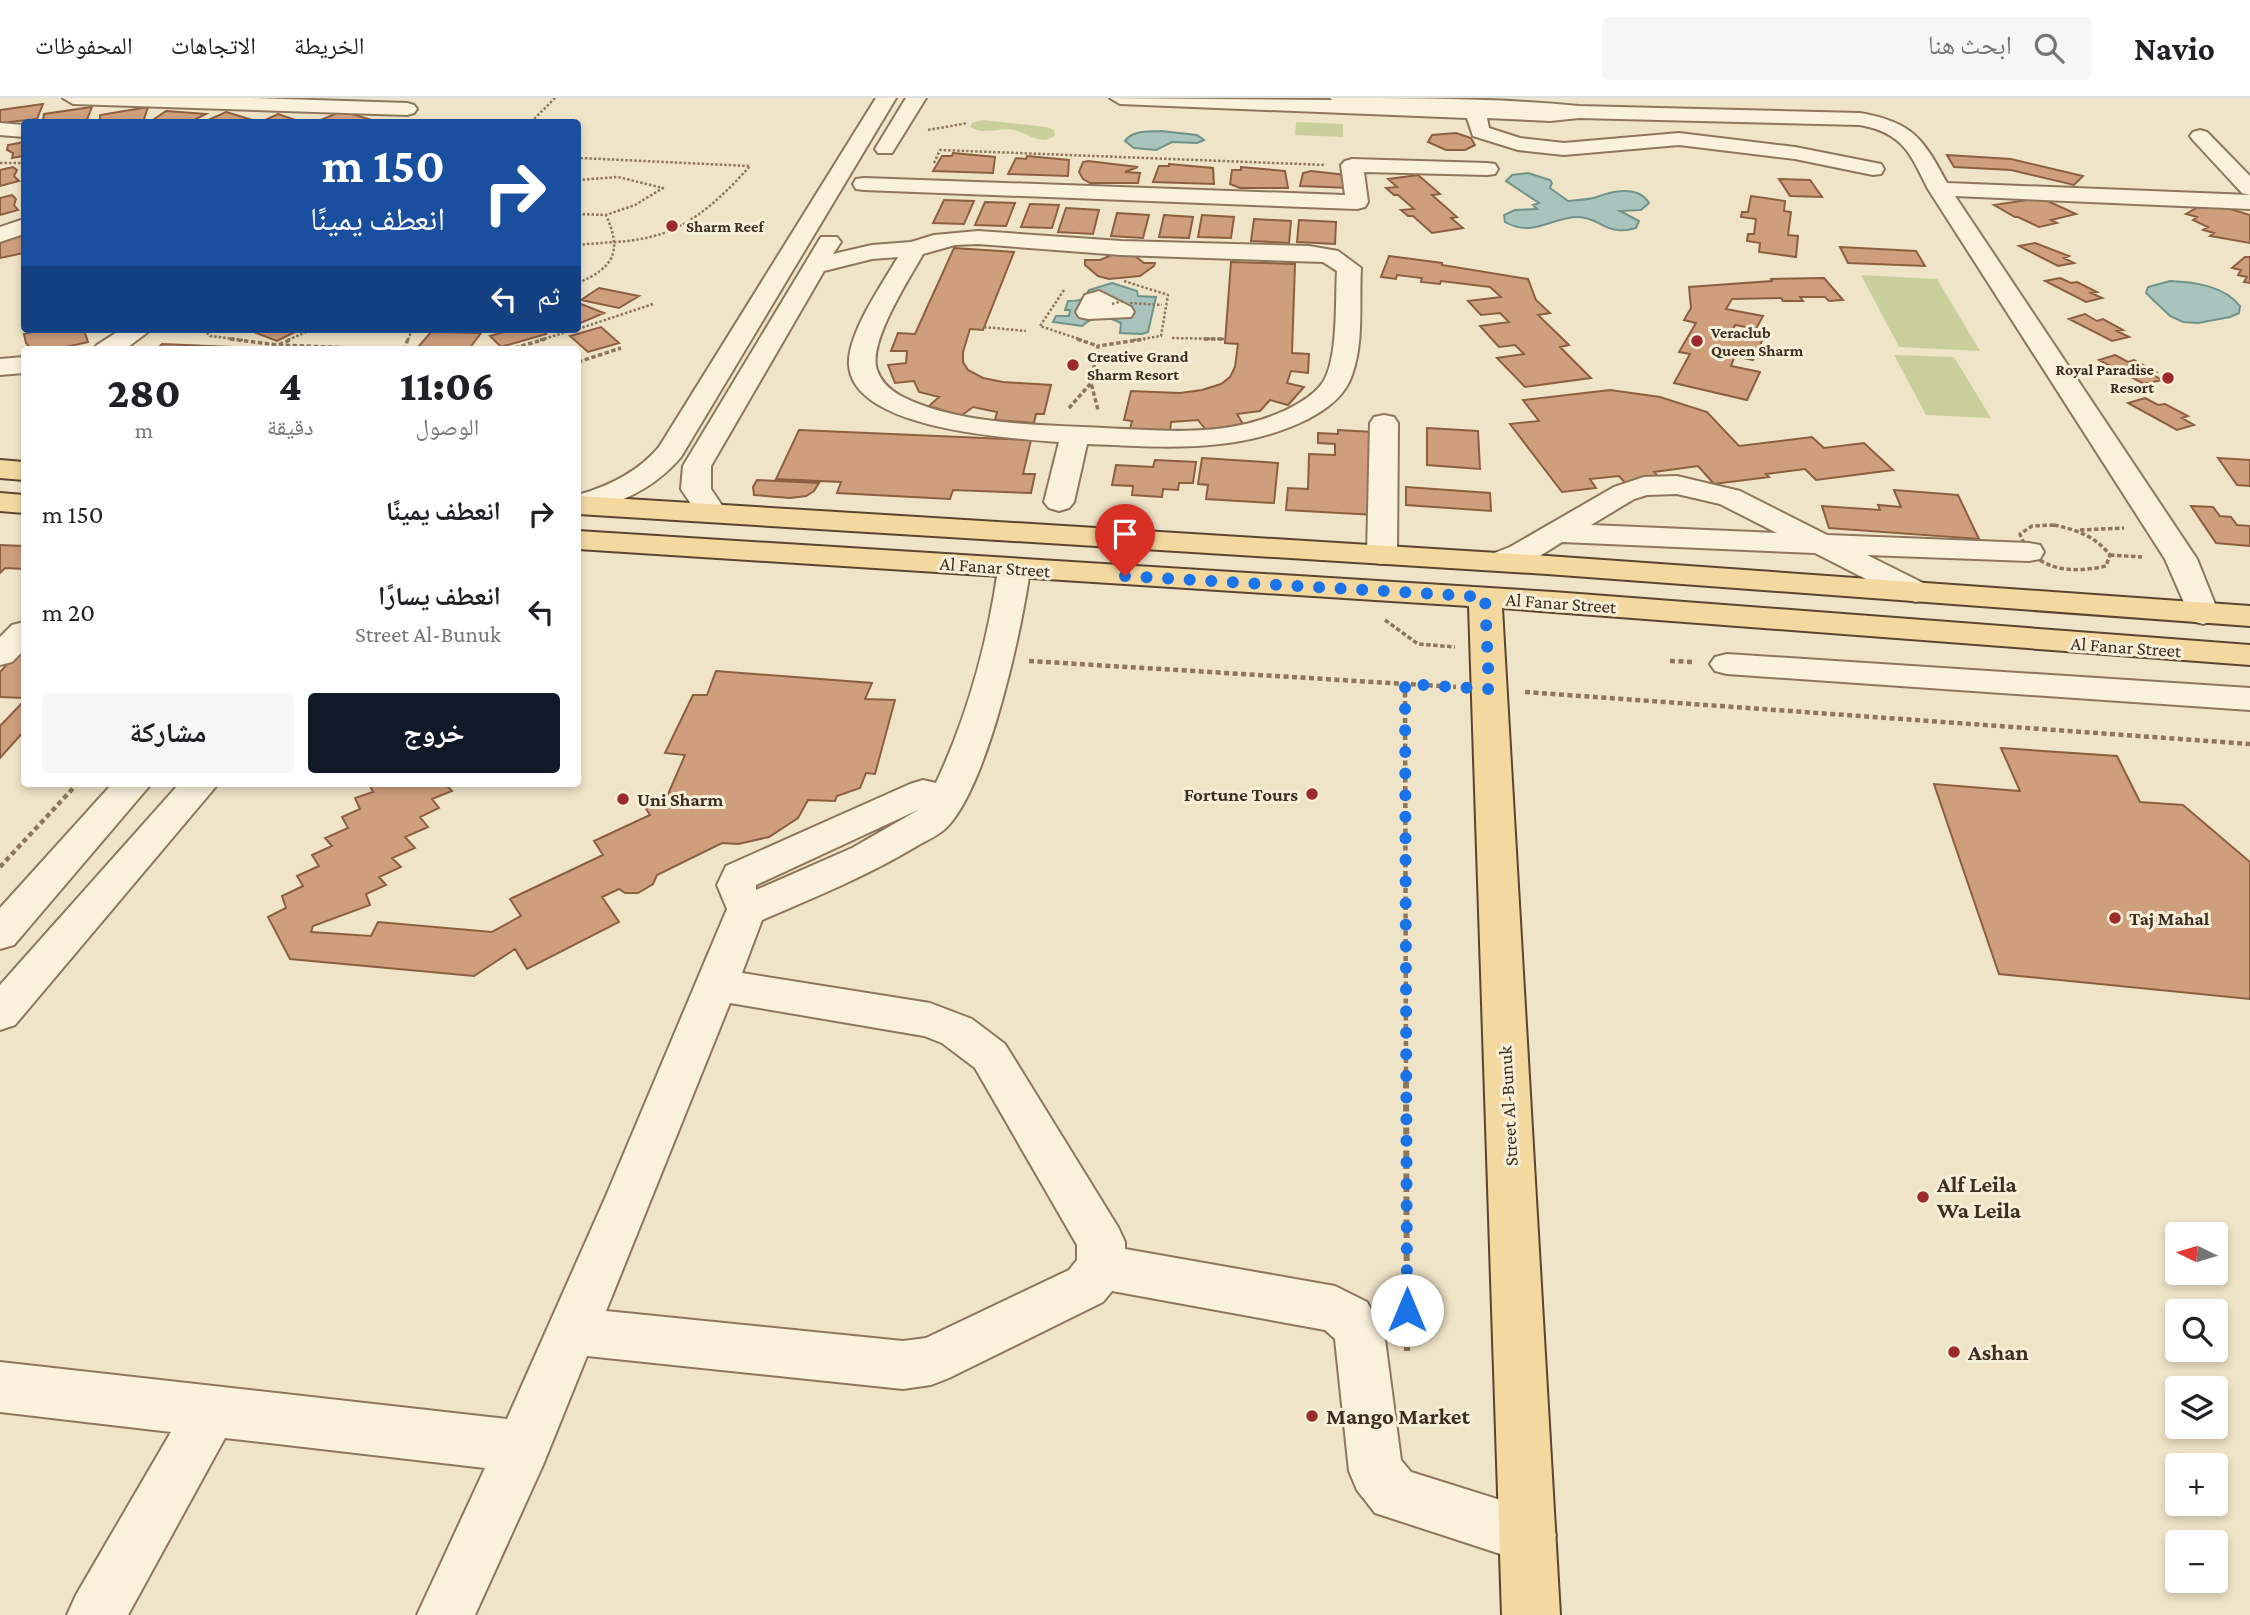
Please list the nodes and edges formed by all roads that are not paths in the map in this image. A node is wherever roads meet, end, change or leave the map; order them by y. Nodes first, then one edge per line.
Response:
1 (73, 98) edge
2 (886, 98) edge
3 (916, 98) edge
4 (1120, 98) edge
5 (1340, 98) edge
6 (1376, 99) edge
7 (414, 103) edge
8 (1549, 107) edge
9 (1790, 107) edge
10 (1476, 112) junction
11 (395, 119) edge
12 (0, 130) edge
13 (21, 131) edge
14 (2200, 136) dead end
15 (1487, 169) dead end
16 (1873, 169) dead end
17 (2250, 188) edge
18 (1939, 189) junction
19 (857, 196) junction
20 (2250, 202) edge
21 (21, 227) edge
22 (0, 235) edge
23 (901, 249) junction
24 (815, 266) junction
25 (133, 333) edge
26 (112, 346) edge
27 (21, 365) edge
28 (0, 367) edge
29 (1384, 423) dead end
30 (1075, 435) junction
31 (0, 502) edge
32 (1059, 502) dead end
33 (21, 504) edge
34 (581, 504) edge
35 (581, 505) edge
36 (712, 513) junction
37 (1557, 533) junction
38 (581, 540) edge
39 (1825, 544) junction
40 (2029, 552) dead end
41 (1382, 555) junction
42 (1014, 569) junction
43 (1493, 580) junction
44 (1916, 592) junction
45 (2203, 614) junction
46 (2250, 616) edge
47 (21, 635) edge
48 (2212, 653) junction
49 (0, 655) edge
50 (2250, 655) edge
51 (1727, 664) dead end
52 (2250, 699) edge
53 (130, 787) edge
54 (197, 787) edge
55 (4, 929) edge
56 (71, 932) junction
57 (718, 985) junction
58 (0, 1013) edge
59 (1101, 1267) junction
60 (573, 1331) junction
61 (0, 1387) edge
62 (211, 1412) junction
63 (524, 1447) junction
64 (1528, 1535) junction
65 (96, 1615) edge
66 (446, 1615) edge
67 (1531, 1615) edge

1 - 7 street
2 - 34 street
3 - 19 street
4 - 10 street
5 - 6 street
6 - 8 street
7 - 11 street
8 - 9 street
8 - 10 street
9 - 18 street
10 - 16 street
12 - 13 street
14 - 17 street
15 - 19 street
18 - 20 street
18 - 45 street
19 - 23 street
19 - 24 street
21 - 22 street
23 - 24 street
23 - 30 street
23 - 30 street
24 - 36 street
25 - 26 street
27 - 28 street
29 - 41 street
30 - 32 street
31 - 33 main road
35 - 36 main road, Al Fanar Street
36 - 41 main road, Al Fanar Street
37 - 39 street
37 - 39 street
37 - 43 street
38 - 42 main road, Al Fanar Street
39 - 40 street
39 - 44 street
41 - 43 main road, Al Fanar Street
42 - 43 main road, Al Fanar Street
42 - 57 street
43 - 44 main road, Al Fanar Street
43 - 48 main road, Al Fanar Street
43 - 64 main road, Street Al-Bunuk
44 - 45 main road, Al Fanar Street
45 - 46 main road, Al Fanar Street
45 - 48 main road
47 - 49 street
48 - 50 main road, Al Fanar Street
51 - 52 street
53 - 55 street
54 - 56 street
55 - 56 street
56 - 58 street
57 - 59 street
57 - 60 street
59 - 60 street
59 - 64 street
60 - 63 street
61 - 62 street
62 - 63 street
62 - 65 street
63 - 66 street
64 - 67 main road, Street Al-Bunuk

